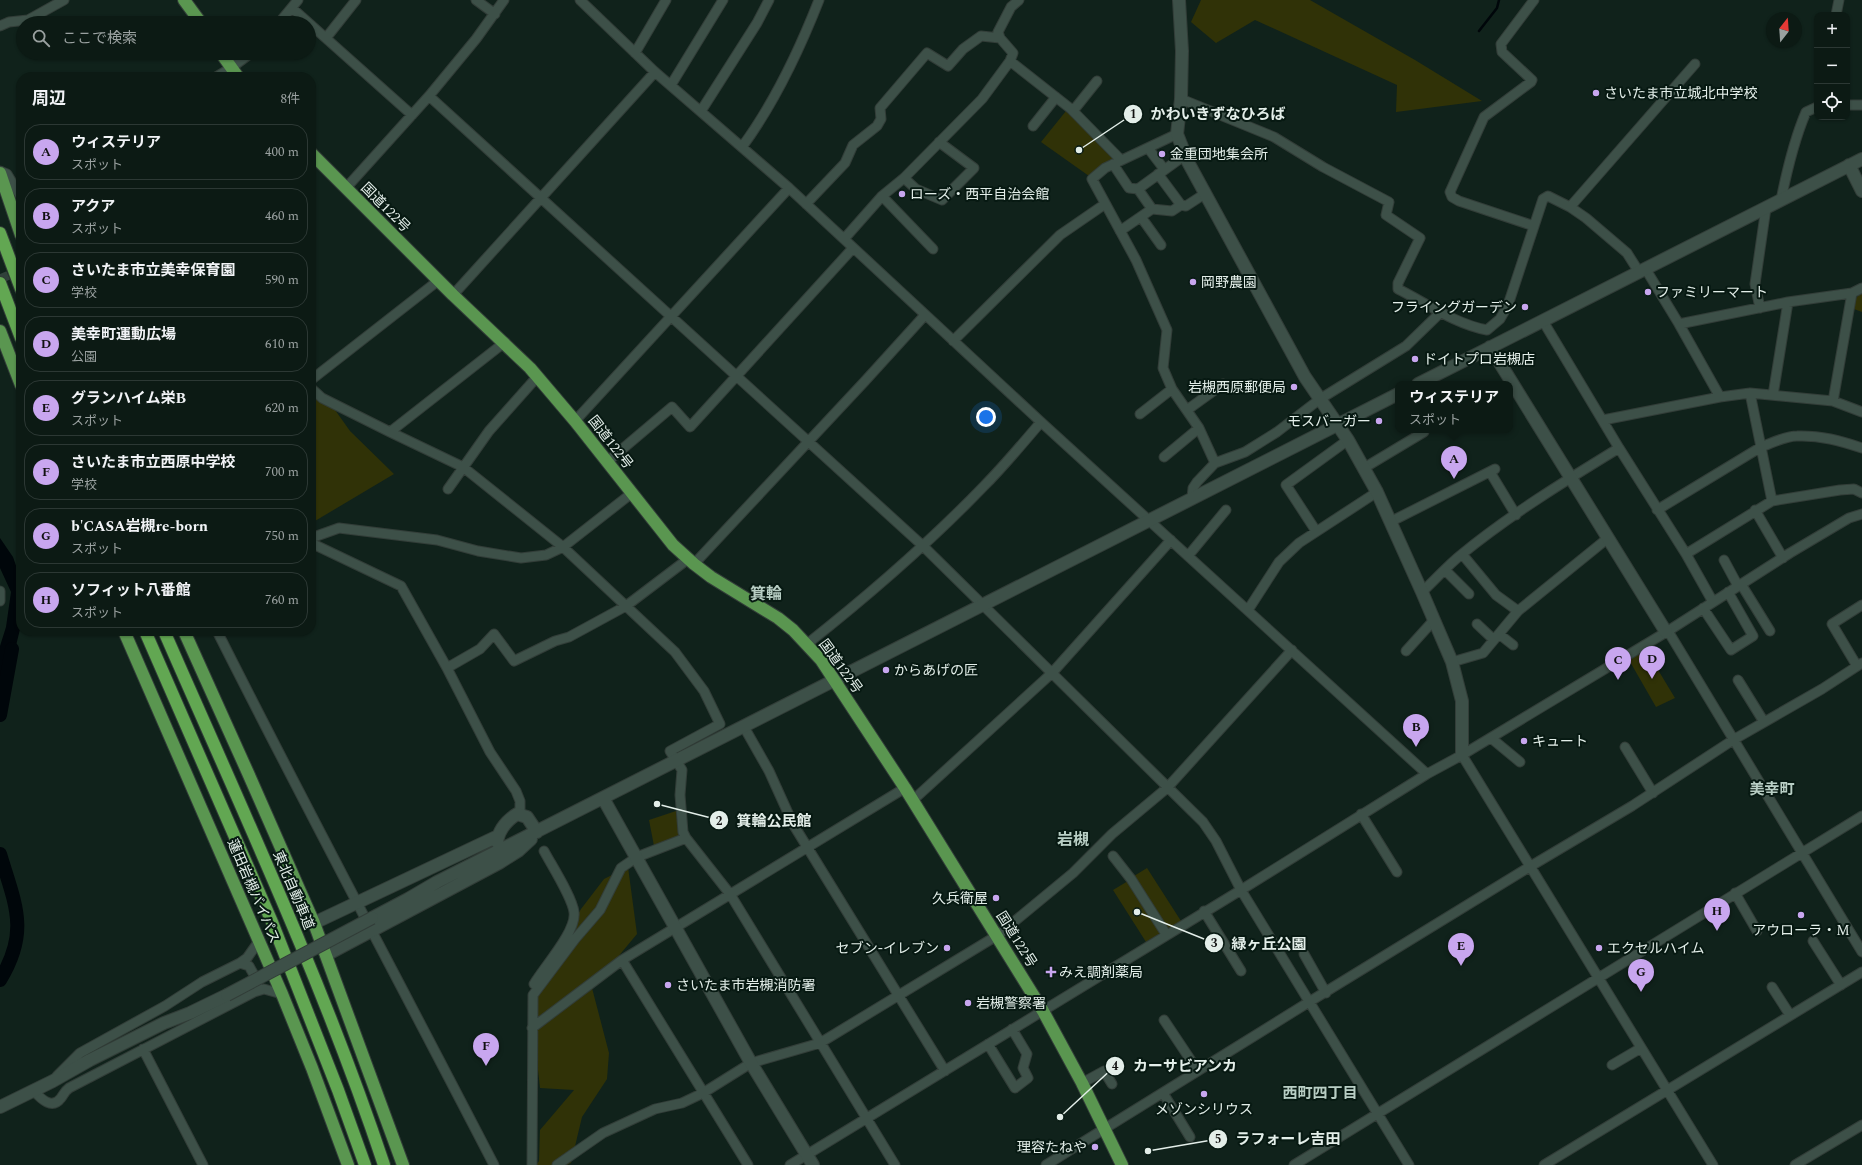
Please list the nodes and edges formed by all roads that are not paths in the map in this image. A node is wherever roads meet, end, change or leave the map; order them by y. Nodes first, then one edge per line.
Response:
1 (64, 0) edge
2 (184, 0) edge
3 (298, 0) edge
4 (356, 0) edge
5 (476, 0) edge
6 (504, 0) edge
7 (580, 0) edge
8 (666, 0) edge
9 (723, 0) edge
10 (769, 0) edge
11 (819, 0) edge
12 (1019, 0) edge
13 (1179, 0) edge
14 (1534, 0) edge
15 (1839, 0) edge
16 (292, 8) junction
17 (1837, 12) edge
18 (495, 14) junction
19 (35, 16) edge
20 (197, 16) edge
21 (285, 16) edge
22 (301, 16) edge
23 (16, 21) edge
24 (0, 26) edge
25 (316, 29) edge
26 (326, 38) junction
27 (1000, 38) junction
28 (635, 53) junction
29 (226, 60) edge
30 (245, 60) edge
31 (1010, 60) junction
32 (1695, 64) dead end
33 (234, 72) edge
34 (236, 72) edge
35 (655, 72) junction
36 (1097, 81) dead end
37 (671, 84) junction
38 (429, 96) junction
39 (1056, 97) junction
40 (1181, 99) junction
41 (1850, 105) edge
42 (1862, 105) edge
43 (1814, 108) edge
44 (701, 111) junction
45 (1073, 111) junction
46 (412, 115) junction
47 (1033, 126) dead end
48 (1177, 134) junction
49 (939, 142) junction
50 (742, 147) junction
51 (1148, 148) junction
52 (1185, 155) junction
53 (316, 159) edge
54 (1862, 159) edge
55 (1117, 162) junction
56 (1849, 165) junction
57 (0, 172) edge
58 (1161, 172) junction
59 (904, 178) junction
60 (16, 188) edge
61 (346, 188) junction
62 (789, 188) junction
63 (1138, 189) junction
64 (1862, 191) edge
65 (1206, 193) junction
66 (882, 196) junction
67 (542, 198) junction
68 (1781, 200) junction
69 (806, 204) junction
70 (1105, 204) junction
71 (1181, 205) junction
72 (1570, 207) junction
73 (1152, 208) junction
74 (1766, 208) junction
75 (1141, 217) junction
76 (16, 220) edge
77 (1534, 226) junction
78 (1120, 231) junction
79 (0, 233) edge
80 (844, 239) junction
81 (1161, 245) dead end
82 (853, 248) junction
83 (933, 249) dead end
84 (1642, 270) junction
85 (16, 276) edge
86 (439, 280) junction
87 (0, 283) edge
88 (1862, 288) edge
89 (1852, 293) junction
90 (453, 295) junction
91 (1788, 302) junction
92 (1760, 308) junction
93 (1441, 312) junction
94 (925, 315) junction
95 (672, 316) junction
96 (1543, 321) junction
97 (1679, 324) junction
98 (16, 325) edge
99 (1487, 330) junction
100 (0, 331) edge
101 (953, 341) junction
102 (505, 342) junction
103 (1493, 346) junction
104 (16, 372) edge
105 (316, 376) edge
106 (737, 376) junction
107 (537, 377) junction
108 (1424, 381) edge
109 (1223, 384) dead end
110 (1172, 389) junction
111 (316, 393) edge
112 (1750, 393) junction
113 (1773, 395) junction
114 (1395, 396) edge
115 (1720, 397) junction
116 (1320, 400) junction
117 (1833, 401) junction
118 (1186, 410) junction
119 (1862, 412) edge
120 (1140, 414) dead end
121 (1603, 420) junction
122 (575, 421) junction
123 (1041, 422) junction
124 (1338, 425) junction
125 (1199, 428) junction
126 (390, 432) junction
127 (1422, 433) edge
128 (1348, 440) junction
129 (809, 442) junction
130 (1618, 448) junction
131 (1761, 448) junction
132 (1862, 448) edge
133 (1164, 457) dead end
134 (607, 462) junction
135 (1215, 463) junction
136 (463, 467) junction
137 (1364, 468) junction
138 (1571, 477) junction
139 (448, 488) dead end
140 (1377, 492) junction
141 (632, 493) junction
142 (1862, 493) edge
143 (1192, 498) junction
144 (1772, 501) junction
145 (1226, 510) dead end
146 (1657, 510) junction
147 (1755, 510) junction
148 (1862, 514) edge
149 (1516, 515) junction
150 (1149, 520) junction
151 (1390, 522) junction
152 (1316, 531) junction
153 (316, 536) edge
154 (1608, 538) junction
155 (1171, 540) junction
156 (316, 545) edge
157 (923, 546) junction
158 (563, 547) junction
159 (1462, 554) junction
160 (1686, 554) junction
161 (1188, 556) junction
162 (1783, 558) junction
163 (1724, 560) dead end
164 (691, 562) junction
165 (1445, 570) junction
166 (1739, 585) junction
167 (0, 591) edge
168 (1422, 592) junction
169 (1728, 592) junction
170 (1469, 594) dead end
171 (0, 601) edge
172 (1713, 602) junction
173 (983, 605) junction
174 (1862, 605) edge
175 (626, 606) junction
176 (1703, 608) junction
177 (1248, 610) junction
178 (1518, 611) junction
179 (1434, 620) junction
180 (1477, 624) dead end
181 (1667, 631) junction
182 (1770, 631) dead end
183 (126, 636) edge
184 (147, 636) edge
185 (166, 636) edge
186 (186, 636) edge
187 (220, 636) edge
188 (1496, 637) junction
189 (807, 644) junction
190 (1513, 645) dead end
191 (1292, 650) junction
192 (1406, 651) dead end
193 (1452, 662) junction
194 (1859, 665) edge
195 (447, 668) junction
196 (1052, 673) junction
197 (835, 680) junction
198 (1738, 680) dead end
199 (1764, 722) junction
200 (744, 727) junction
201 (1491, 738) junction
202 (1734, 740) junction
203 (1625, 747) dead end
204 (1462, 755) junction
205 (677, 761) junction
206 (1520, 762) dead end
207 (1426, 774) junction
208 (905, 788) junction
209 (1168, 788) junction
210 (1653, 793) junction
211 (603, 798) junction
212 (912, 801) junction
213 (520, 814) junction
214 (1361, 814) junction
215 (1862, 816) edge
216 (537, 832) junction
217 (498, 836) junction
218 (686, 838) junction
219 (807, 846) junction
220 (544, 851) dead end
221 (496, 852) junction
222 (1802, 852) junction
223 (1113, 856) dead end
224 (637, 857) junction
225 (1531, 866) junction
226 (1397, 872) dead end
227 (1241, 890) junction
228 (1735, 893) junction
229 (730, 894) junction
230 (358, 901) junction
231 (1204, 911) junction
232 (371, 920) junction
233 (314, 923) junction
234 (676, 928) junction
235 (1758, 931) dead end
236 (1166, 934) junction
237 (998, 935) junction
238 (259, 941) junction
239 (1813, 942) dead end
240 (1862, 952) edge
241 (1304, 954) dead end
242 (326, 955) junction
243 (622, 960) junction
244 (240, 964) junction
245 (1241, 970) dead end
246 (1862, 972) edge
247 (1597, 978) junction
248 (1841, 985) junction
249 (1772, 987) dead end
250 (254, 992) junction
251 (1326, 993) junction
252 (282, 994) junction
253 (533, 995) junction
254 (899, 996) junction
255 (1309, 1002) junction
256 (1043, 1011) junction
257 (1790, 1015) junction
258 (1164, 1020) dead end
259 (532, 1028) junction
260 (1012, 1030) junction
261 (820, 1043) junction
262 (988, 1044) junction
263 (1641, 1048) junction
264 (143, 1049) junction
265 (751, 1063) junction
266 (1612, 1065) dead end
267 (945, 1071) junction
268 (1198, 1071) junction
269 (53, 1081) junction
270 (1082, 1083) junction
271 (1112, 1084) dead end
272 (1667, 1090) junction
273 (34, 1091) junction
274 (703, 1093) junction
275 (1163, 1093) junction
276 (0, 1107) edge
277 (1377, 1114) junction
278 (866, 1119) junction
279 (1862, 1125) edge
280 (1105, 1130) junction
281 (1190, 1137) dead end
282 (809, 1160) edge
283 (203, 1165) edge
284 (348, 1165) edge
285 (365, 1165) edge
286 (384, 1165) edge
287 (404, 1165) edge
288 (494, 1165) edge
289 (532, 1165) edge
290 (557, 1165) edge
291 (748, 1165) edge
292 (790, 1165) edge
293 (895, 1165) edge
294 (1046, 1165) edge
295 (1122, 1165) edge
296 (1294, 1165) edge
297 (1409, 1165) edge
298 (1544, 1165) edge
299 (1713, 1165) edge
300 (1795, 1165) edge

1 - 19 street
2 - 20 highway
3 - 16 street
4 - 26 street
5 - 18 street
6 - 18 street
7 - 28 street
8 - 28 street
9 - 37 street
10 - 44 street
11 - 50 street
12 - 27 street
13 - 40 street
14 - 77 street
15 - 17 street
16 - 21 street
16 - 22 street
18 - 38 street
23 - 24 street
25 - 26 street
26 - 46 street
27 - 31 street
27 - 69 street
28 - 35 street
29 - 33 highway
30 - 34 street
31 - 39 street
31 - 49 street
32 - 72 street
35 - 37 street
35 - 67 street
36 - 45 street
37 - 44 street
38 - 46 street
38 - 67 street
39 - 45 street
39 - 47 street
40 - 48 street
40 - 93 street
41 - 42 street
43 - 68 street
44 - 50 street
45 - 55 street
46 - 61 street
48 - 51 street
48 - 52 street
49 - 59 street
49 - 59 street
50 - 62 street
51 - 55 street
51 - 58 street
52 - 58 street
52 - 65 street
53 - 61 highway, 国道122号
54 - 56 street
55 - 63 street
55 - 70 street
56 - 64 street
56 - 68 street
57 - 60 street
57 - 76 highway
58 - 63 street
58 - 71 street
59 - 66 street
61 - 86 highway, 国道122号
62 - 69 street
62 - 95 street
63 - 73 street
65 - 71 street
65 - 116 street
66 - 80 street
66 - 83 street
67 - 90 street
67 - 95 street
68 - 74 street
69 - 80 street
70 - 78 street
70 - 101 street
71 - 73 street
72 - 77 street
72 - 84 street
73 - 75 street
74 - 84 street
74 - 92 street
75 - 78 street
75 - 81 street
77 - 99 street
78 - 110 street
79 - 85 highway
80 - 82 street
82 - 94 street
82 - 106 street
84 - 96 street
84 - 97 street
86 - 90 highway, 国道122号
86 - 105 street
87 - 98 highway
88 - 89 street
89 - 91 street
89 - 117 street
90 - 102 highway, 国道122号
91 - 92 street
91 - 113 street
92 - 97 street
93 - 99 street
93 - 116 street
94 - 101 street
94 - 129 street
95 - 106 street
95 - 122 street
96 - 103 street
96 - 121 street
97 - 115 street
99 - 103 street
100 - 104 highway
101 - 123 street
102 - 107 highway, 国道122号
102 - 126 street
103 - 108 street
103 - 138 street
106 - 129 street
106 - 134 street
107 - 122 highway, 国道122号
107 - 136 street
109 - 118 street
110 - 118 street
110 - 120 street
111 - 126 street
112 - 113 street
112 - 115 street
112 - 131 street
113 - 117 street
114 - 124 street
115 - 121 street
116 - 124 street
116 - 135 street
117 - 119 street
118 - 125 street
121 - 130 street
122 - 134 highway, 国道122号
123 - 150 street
123 - 157 street
124 - 128 street
124 - 143 street
125 - 133 street
125 - 135 street
126 - 136 street
127 - 137 street
128 - 137 street
128 - 152 street
129 - 157 street
129 - 164 street
130 - 138 street
130 - 146 street
131 - 132 street
131 - 144 street
131 - 146 street
134 - 141 highway, 国道122号
135 - 143 street
136 - 139 street
136 - 158 street
137 - 140 street
138 - 149 street
138 - 154 street
140 - 151 street
140 - 152 street
141 - 158 street
141 - 164 highway, 国道122号
142 - 144 street
143 - 150 street
144 - 147 street
145 - 161 street
146 - 160 street
147 - 160 street
147 - 162 street
148 - 162 street
149 - 151 street
149 - 159 street
150 - 155 street
150 - 173 street
151 - 168 street
152 - 177 street
153 - 158 street
154 - 178 street
154 - 181 street
155 - 161 street
155 - 196 street
156 - 195 street
157 - 173 street
157 - 189 street
158 - 175 street
159 - 165 street
159 - 178 street
160 - 172 street
161 - 177 street
162 - 166 street
163 - 166 street
164 - 175 street
164 - 189 highway, 国道122号
165 - 168 street
165 - 170 street
166 - 169 street
166 - 182 street
167 - 171 street
168 - 179 street
169 - 172 street
169 - 176 street
172 - 176 street
173 - 196 street
173 - 197 street
174 - 194 street
175 - 195 street
175 - 205 street
176 - 181 street
177 - 191 street
178 - 188 street
179 - 192 street
179 - 193 street
180 - 188 street
181 - 201 street
181 - 202 street
183 - 238 highway, 蓮田岩槻バイパス
184 - 285 highway
185 - 286 highway, 東北自動車道
186 - 233 highway
187 - 230 street
188 - 190 street
188 - 193 street
189 - 197 highway, 国道122号
191 - 207 street
191 - 209 street
193 - 204 street
194 - 199 street
195 - 213 street
196 - 209 street
196 - 212 street
197 - 200 street
197 - 208 highway, 国道122号
198 - 199 street
199 - 202 street
200 - 205 street
200 - 219 street
201 - 204 street
201 - 206 street
202 - 210 street
202 - 222 street
203 - 210 street
204 - 207 street
204 - 225 street
205 - 211 street
205 - 218 street
207 - 214 street
208 - 212 highway, 国道122号
208 - 219 street
209 - 227 street
209 - 237 street
210 - 225 street
211 - 216 street
211 - 224 street
212 - 237 highway, 国道122号
213 - 216 street
213 - 217 street
214 - 226 street
214 - 227 street
215 - 222 street
216 - 221 street
216 - 232 street
217 - 221 street
217 - 230 street
218 - 224 street
218 - 229 street
219 - 229 street
219 - 254 street
220 - 253 street
221 - 232 street
222 - 228 street
222 - 240 street
223 - 236 street
224 - 234 street
224 - 253 street
225 - 247 street
225 - 251 street
227 - 231 street
227 - 255 street
228 - 235 street
228 - 247 street
229 - 234 street
229 - 261 street
230 - 232 street
230 - 233 street
231 - 236 street
231 - 245 street
232 - 242 street
232 - 269 street
232 - 288 street
233 - 242 highway
234 - 243 street
234 - 265 street
236 - 256 street
237 - 254 street
237 - 256 highway, 国道122号
238 - 244 street
238 - 252 highway, 蓮田岩槻バイパス
239 - 248 street
241 - 251 street
242 - 287 highway
243 - 259 street
243 - 274 street
244 - 250 street
244 - 269 street
246 - 248 street
247 - 263 street
247 - 277 street
248 - 257 street
249 - 257 street
250 - 252 street
250 - 264 street
251 - 255 street
252 - 284 highway, 蓮田岩槻バイパス
253 - 259 street
254 - 261 street
254 - 267 street
255 - 268 street
255 - 277 street
256 - 260 street
256 - 270 highway, 国道122号
257 - 272 street
258 - 268 street
259 - 289 street
260 - 262 street
260 - 262 street
261 - 265 street
261 - 278 street
262 - 267 street
263 - 266 street
263 - 272 street
264 - 273 street
264 - 283 street
265 - 274 street
265 - 282 street
267 - 278 street
268 - 275 street
269 - 273 street
270 - 271 street
270 - 280 highway, 国道122号
272 - 298 street
272 - 299 street
273 - 276 street
274 - 290 street
274 - 291 street
275 - 280 street
275 - 281 street
277 - 296 street
277 - 297 street
278 - 282 street
278 - 293 street
279 - 300 street
280 - 294 street
280 - 295 highway, 国道122号
282 - 292 street

